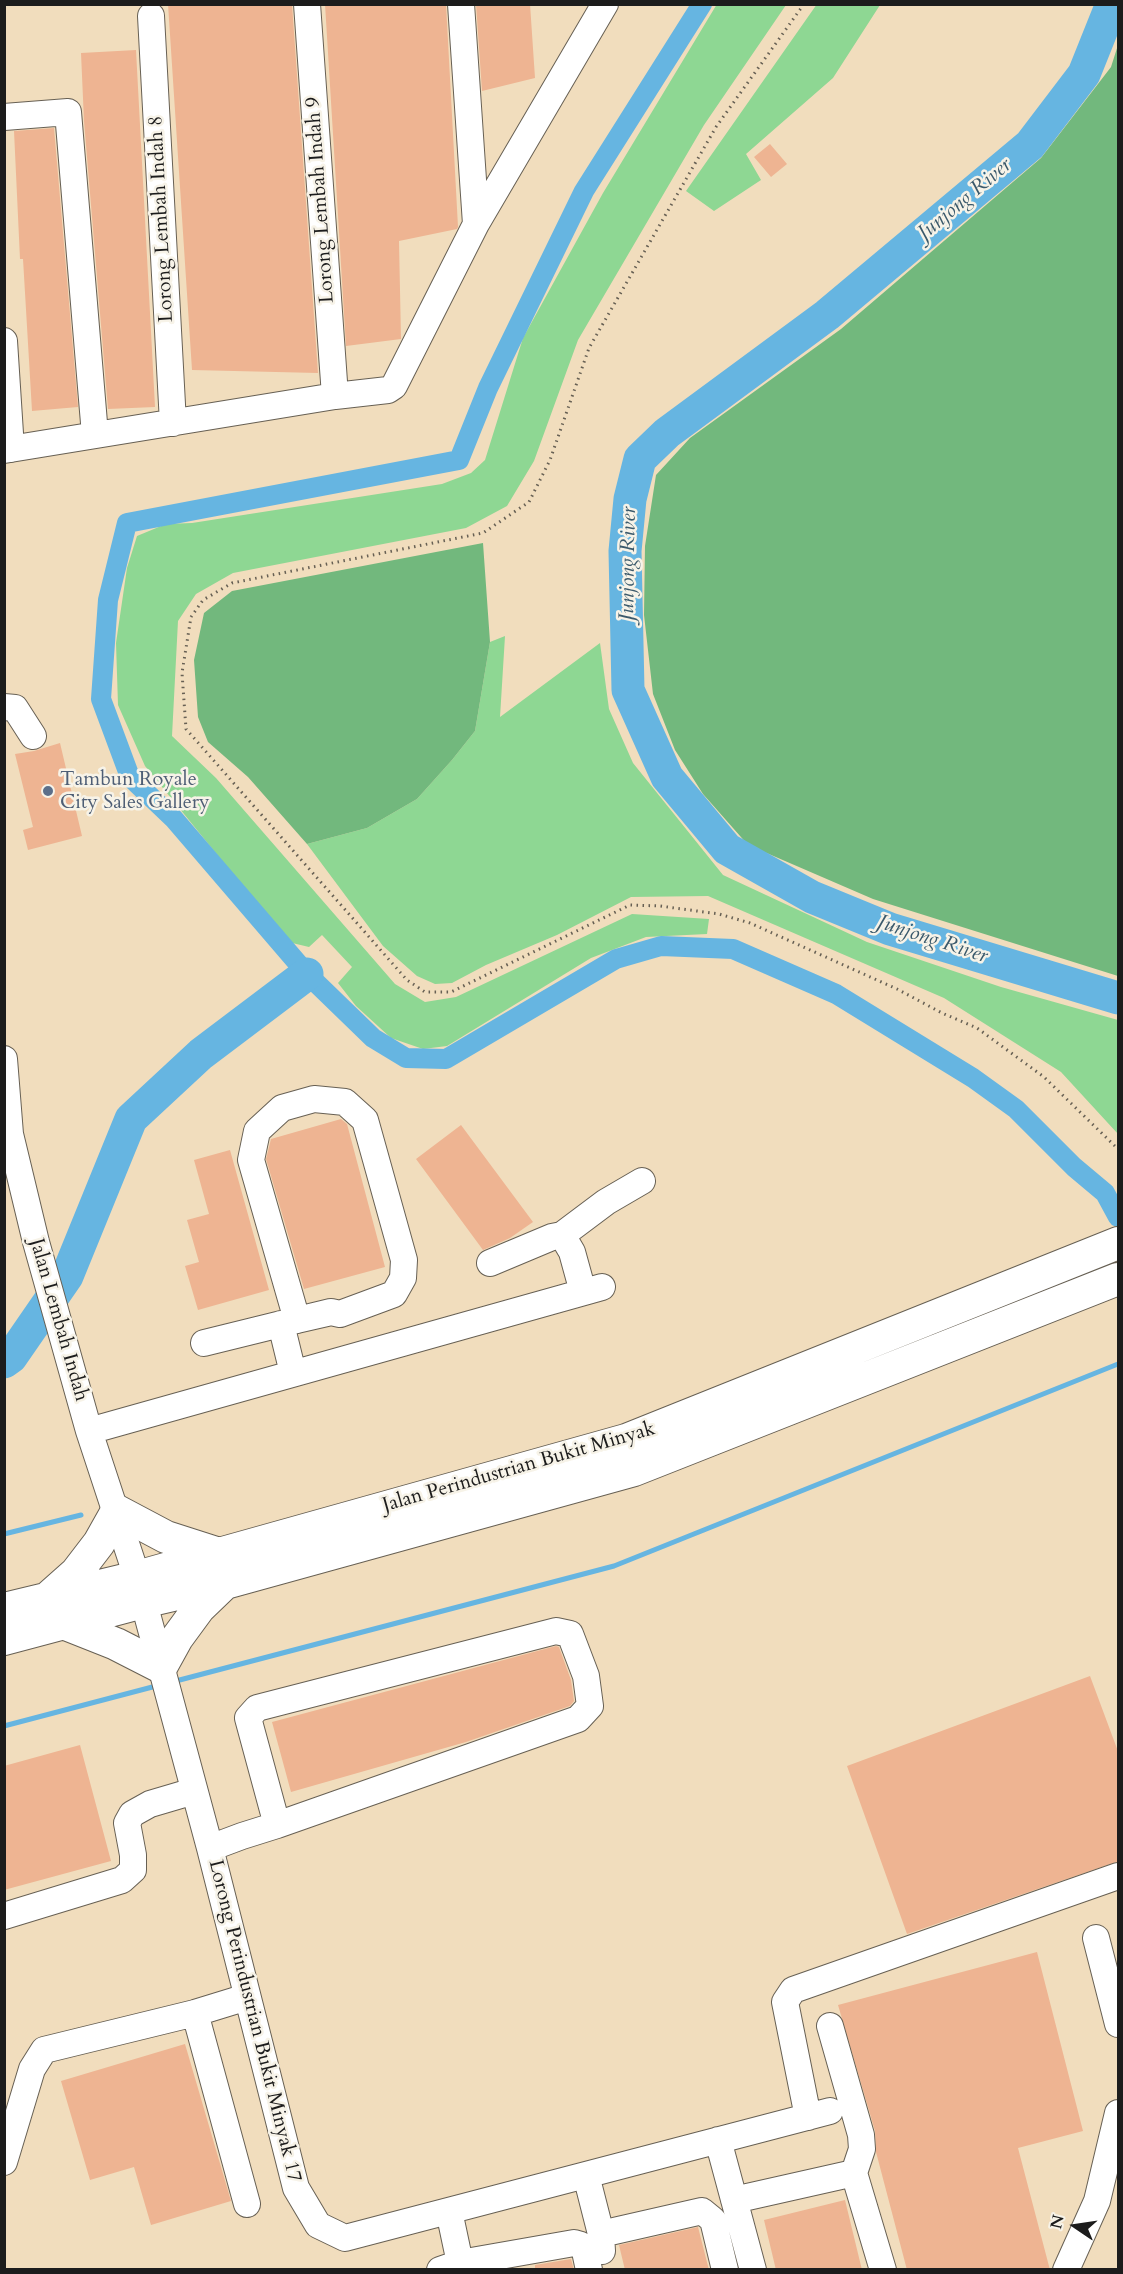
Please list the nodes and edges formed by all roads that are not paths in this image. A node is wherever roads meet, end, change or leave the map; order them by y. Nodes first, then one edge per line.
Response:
1 (307, 4) edge
2 (461, 4) edge
3 (605, 4) edge
4 (151, 16) dead end
5 (4, 117) edge
6 (476, 224) junction
7 (4, 341) edge
8 (335, 396) junction
9 (173, 423) junction
10 (101, 434) junction
11 (8, 449) edge
12 (4, 707) edge
13 (33, 736) dead end
14 (4, 1059) edge
15 (642, 1181) dead end
16 (562, 1235) junction
17 (1119, 1243) edge
18 (490, 1263) dead end
19 (1106, 1284) edge
20 (289, 1322) junction
21 (204, 1343) dead end
22 (293, 1373) junction
23 (89, 1431) junction
24 (117, 1511) junction
25 (222, 1568) junction
26 (140, 1589) junction
27 (4, 1609) edge
28 (56, 1610) junction
29 (4, 1639) edge
30 (163, 1679) junction
31 (194, 1791) junction
32 (277, 1825) junction
33 (210, 1848) junction
34 (1119, 1876) edge
35 (4, 1916) edge
36 (1096, 1938) dead end
37 (247, 1997) junction
38 (195, 2013) junction
39 (1119, 2024) edge
40 (830, 2026) dead end
41 (1119, 2113) edge
42 (718, 2140) junction
43 (4, 2162) edge
44 (854, 2173) junction
45 (586, 2175) junction
46 (734, 2200) junction
47 (247, 2204) dead end
48 (449, 2211) junction
49 (601, 2234) junction
50 (450, 2266) edge
51 (589, 2270) edge
52 (605, 2270) edge
53 (725, 2270) edge
54 (753, 2270) edge
55 (883, 2270) edge
56 (1066, 2270) edge

1 - 8 street, Lorong Lembah Indah 9
2 - 6 street
3 - 6 street
4 - 9 street, Lorong Lembah Indah 8
5 - 10 street
6 - 8 street
7 - 11 street
8 - 9 street
9 - 10 street
10 - 11 street
12 - 13 street
14 - 23 street, Jalan Lembah Indah
15 - 16 street
16 - 18 street
16 - 22 street
17 - 25 main road, Jalan Perindustrian Bukit Minyak
19 - 25 main road, Jalan Perindustrian Bukit Minyak
20 - 20 street
20 - 21 street
20 - 22 street
22 - 23 street
23 - 24 street, Jalan Lembah Indah
24 - 25 main road
24 - 26 street, Jalan Lembah Indah
24 - 28 main road
25 - 26 main road, Jalan Perindustrian Bukit Minyak
25 - 30 main road
26 - 28 main road, Jalan Perindustrian Bukit Minyak
26 - 30 street, Lorong Perindustrian Bukit Minyak 17
27 - 28 main road, Jalan Perindustrian Bukit Minyak
28 - 29 main road, Jalan Perindustrian Bukit Minyak
28 - 30 main road
30 - 31 street, Lorong Perindustrian Bukit Minyak 17
31 - 33 street, Lorong Perindustrian Bukit Minyak 17
31 - 35 street
32 - 32 street
32 - 33 street
33 - 37 street, Lorong Perindustrian Bukit Minyak 17
34 - 42 street, Lorong Perindustrian Bukit Minyak 17
36 - 39 street
37 - 38 street
37 - 48 street, Lorong Perindustrian Bukit Minyak 17
38 - 43 street
38 - 47 street
40 - 44 street
41 - 56 street
42 - 45 street, Lorong Perindustrian Bukit Minyak 17
42 - 46 street
44 - 46 street
44 - 55 street
45 - 48 street, Lorong Perindustrian Bukit Minyak 17
45 - 49 street
46 - 54 street
48 - 50 street
49 - 52 street
49 - 53 street
50 - 51 street

